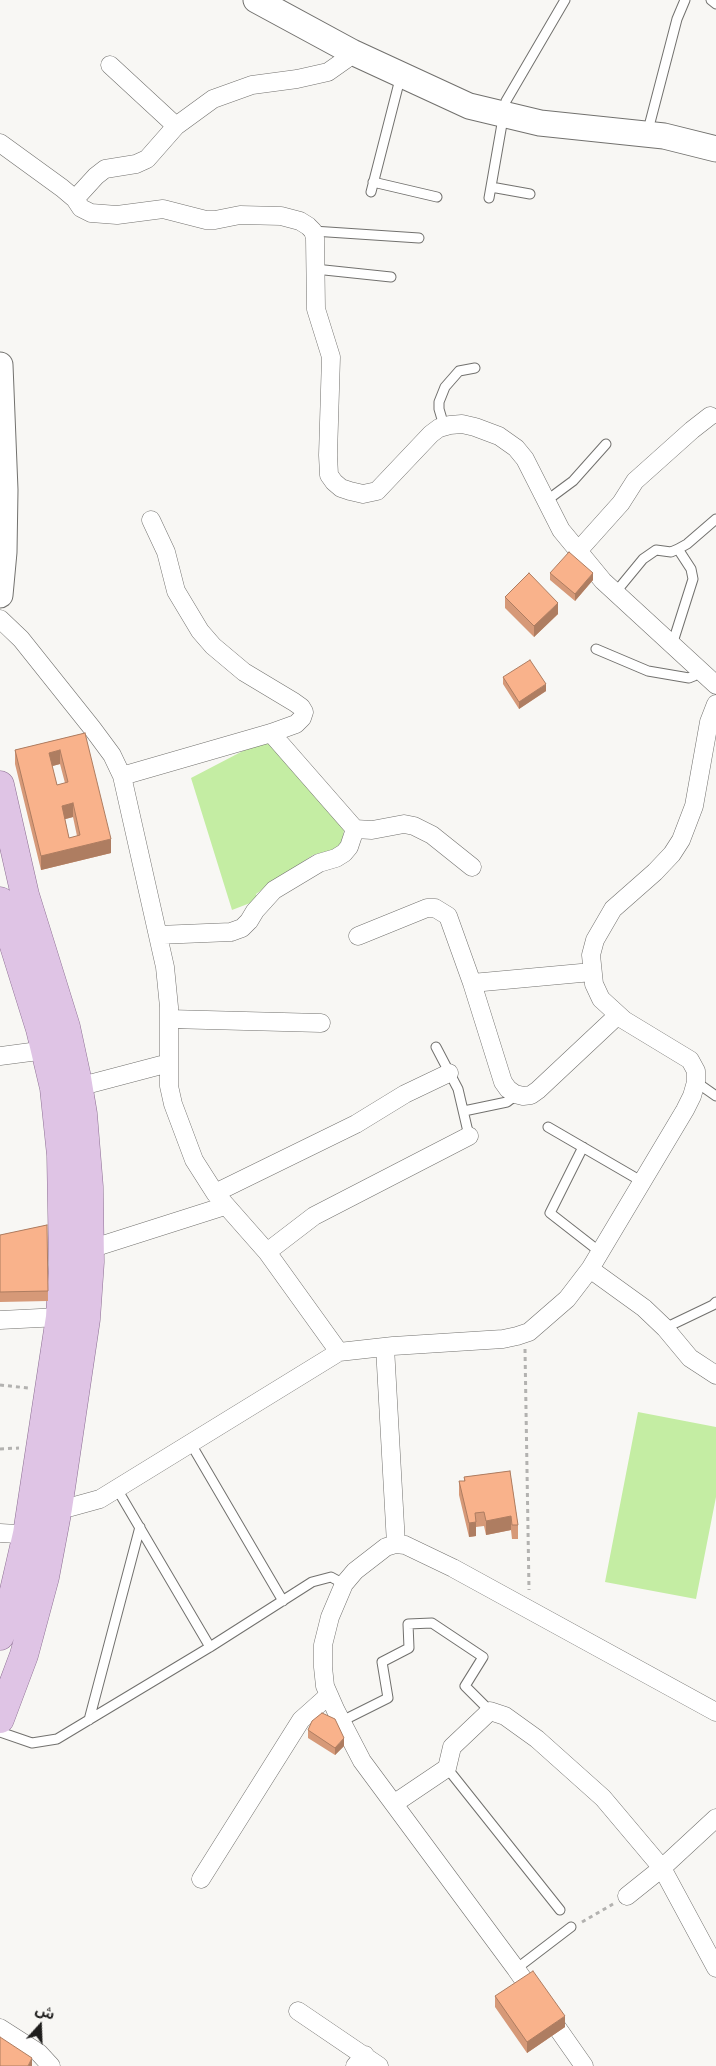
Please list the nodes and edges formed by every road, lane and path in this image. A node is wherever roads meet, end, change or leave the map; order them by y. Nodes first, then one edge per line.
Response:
1 (256, 0) edge
2 (565, 0) edge
3 (685, 0) edge
4 (710, 0) edge
5 (716, 4) edge
6 (352, 52) junction
7 (110, 65) dead end
8 (401, 75) junction
9 (504, 115) junction
10 (176, 126) junction
11 (647, 134) junction
12 (0, 143) edge
13 (716, 150) edge
14 (491, 187) junction
15 (530, 194) dead end
16 (437, 197) dead end
17 (488, 198) dead end
18 (75, 199) junction
19 (313, 231) junction
20 (418, 238) dead end
21 (315, 270) junction
22 (391, 277) dead end
23 (0, 365) edge
24 (475, 368) dead end
25 (710, 416) dead end
26 (444, 426) junction
27 (606, 444) dead end
28 (546, 502) junction
29 (716, 519) edge
30 (151, 520) dead end
31 (678, 549) junction
32 (578, 551) junction
33 (615, 593) junction
34 (0, 595) edge
35 (0, 619) edge
36 (672, 645) junction
37 (596, 649) dead end
38 (700, 670) junction
39 (716, 685) edge
40 (716, 704) edge
41 (271, 733) junction
42 (122, 776) junction
43 (0, 785) edge
44 (355, 829) junction
45 (472, 867) dead end
46 (0, 901) edge
47 (158, 935) junction
48 (358, 936) dead end
49 (592, 972) junction
50 (472, 983) junction
51 (618, 1015) junction
52 (169, 1019) junction
53 (321, 1023) dead end
54 (436, 1047) dead end
55 (46, 1050) junction
56 (0, 1056) edge
57 (169, 1063) junction
58 (449, 1073) junction
59 (696, 1082) junction
60 (78, 1087) junction
61 (514, 1094) junction
62 (716, 1096) edge
63 (464, 1111) junction
64 (548, 1127) dead end
65 (469, 1136) joint
66 (583, 1147) junction
67 (641, 1181) junction
68 (220, 1200) junction
69 (90, 1249) junction
70 (267, 1252) junction
71 (600, 1252) junction
72 (590, 1269) junction
73 (716, 1302) edge
74 (60, 1317) junction
75 (0, 1320) edge
76 (665, 1328) junction
77 (525, 1333) junction
78 (384, 1347) junction
79 (338, 1352) junction
80 (716, 1375) edge
81 (0, 1385) edge
82 (49, 1390) junction
83 (191, 1444) junction
84 (117, 1489) junction
85 (45, 1506) junction
86 (140, 1527) junction
87 (0, 1532) edge
88 (40, 1535) junction
89 (396, 1544) junction
90 (344, 1584) junction
91 (283, 1601) junction
92 (529, 1611) junction
93 (0, 1636) edge
94 (210, 1647) junction
95 (329, 1695) junction
96 (490, 1711) junction
97 (716, 1712) edge
98 (0, 1719) edge
99 (89, 1720) junction
100 (342, 1721) junction
101 (0, 1732) edge
102 (447, 1768) junction
103 (395, 1804) junction
104 (716, 1818) edge
105 (662, 1868) junction
106 (201, 1879) dead end
107 (627, 1896) joint
108 (560, 1910) dead end
109 (572, 1927) joint
110 (716, 1968) edge
111 (516, 1969) junction
112 (298, 2011) dead end
113 (0, 2028) edge
114 (360, 2060) edge
115 (51, 2066) edge
116 (380, 2066) edge
117 (584, 2066) edge

1 - 6 main road
2 - 9 lane
3 - 11 lane
4 - 5 lane
6 - 8 main road
6 - 10 street
7 - 10 street
8 - 9 main road
8 - 16 lane
9 - 11 main road
9 - 14 lane
10 - 18 street
11 - 13 main road
12 - 18 street
14 - 15 lane
14 - 17 lane
18 - 19 street
19 - 20 lane
19 - 21 street
21 - 22 lane
21 - 26 street
23 - 34 main road
24 - 26 lane
25 - 32 street
26 - 28 street
27 - 28 lane
28 - 32 street
29 - 31 lane
30 - 41 street
31 - 33 lane
31 - 36 lane
32 - 33 street
33 - 36 street
35 - 42 street
36 - 38 street
37 - 38 lane
38 - 39 street
40 - 49 street
41 - 42 street
41 - 44 street
42 - 47 street
43 - 60 main road
44 - 45 street
44 - 47 street
46 - 55 main road
47 - 52 street
48 - 50 street
49 - 50 street
49 - 51 street
50 - 61 street
51 - 59 street
51 - 61 street
52 - 53 street
52 - 57 street
54 - 58 lane
55 - 56 street
55 - 74 main road
57 - 60 street
57 - 68 street
58 - 63 lane
58 - 68 street
59 - 62 lane
59 - 67 street
60 - 69 main road
61 - 63 lane
63 - 65 lane
64 - 66 lane
65 - 70 street
66 - 67 lane
66 - 71 lane
67 - 71 street
68 - 69 street
68 - 70 street
69 - 85 main road
70 - 79 street
71 - 72 street
72 - 76 street
72 - 77 street
73 - 76 lane
74 - 75 street
74 - 82 main road
76 - 80 street
77 - 78 street
77 - 92 path
78 - 79 street
78 - 89 street
79 - 83 street
81 - 82 path
82 - 85 main road
83 - 84 street
83 - 91 lane
84 - 85 street
84 - 86 lane
85 - 88 main road
86 - 94 lane
86 - 99 lane
87 - 88 street
88 - 93 main road
88 - 98 main road
89 - 90 street
89 - 92 street
90 - 91 lane
90 - 95 street
91 - 94 lane
92 - 97 street
94 - 99 lane
95 - 100 street
95 - 106 street
96 - 100 lane
96 - 102 street
96 - 105 street
99 - 101 lane
100 - 103 street
102 - 103 street
102 - 108 lane
103 - 111 street
104 - 105 street
105 - 107 street
105 - 110 street
107 - 109 path
109 - 111 lane
111 - 117 street
112 - 114 street
113 - 115 street
114 - 116 street

